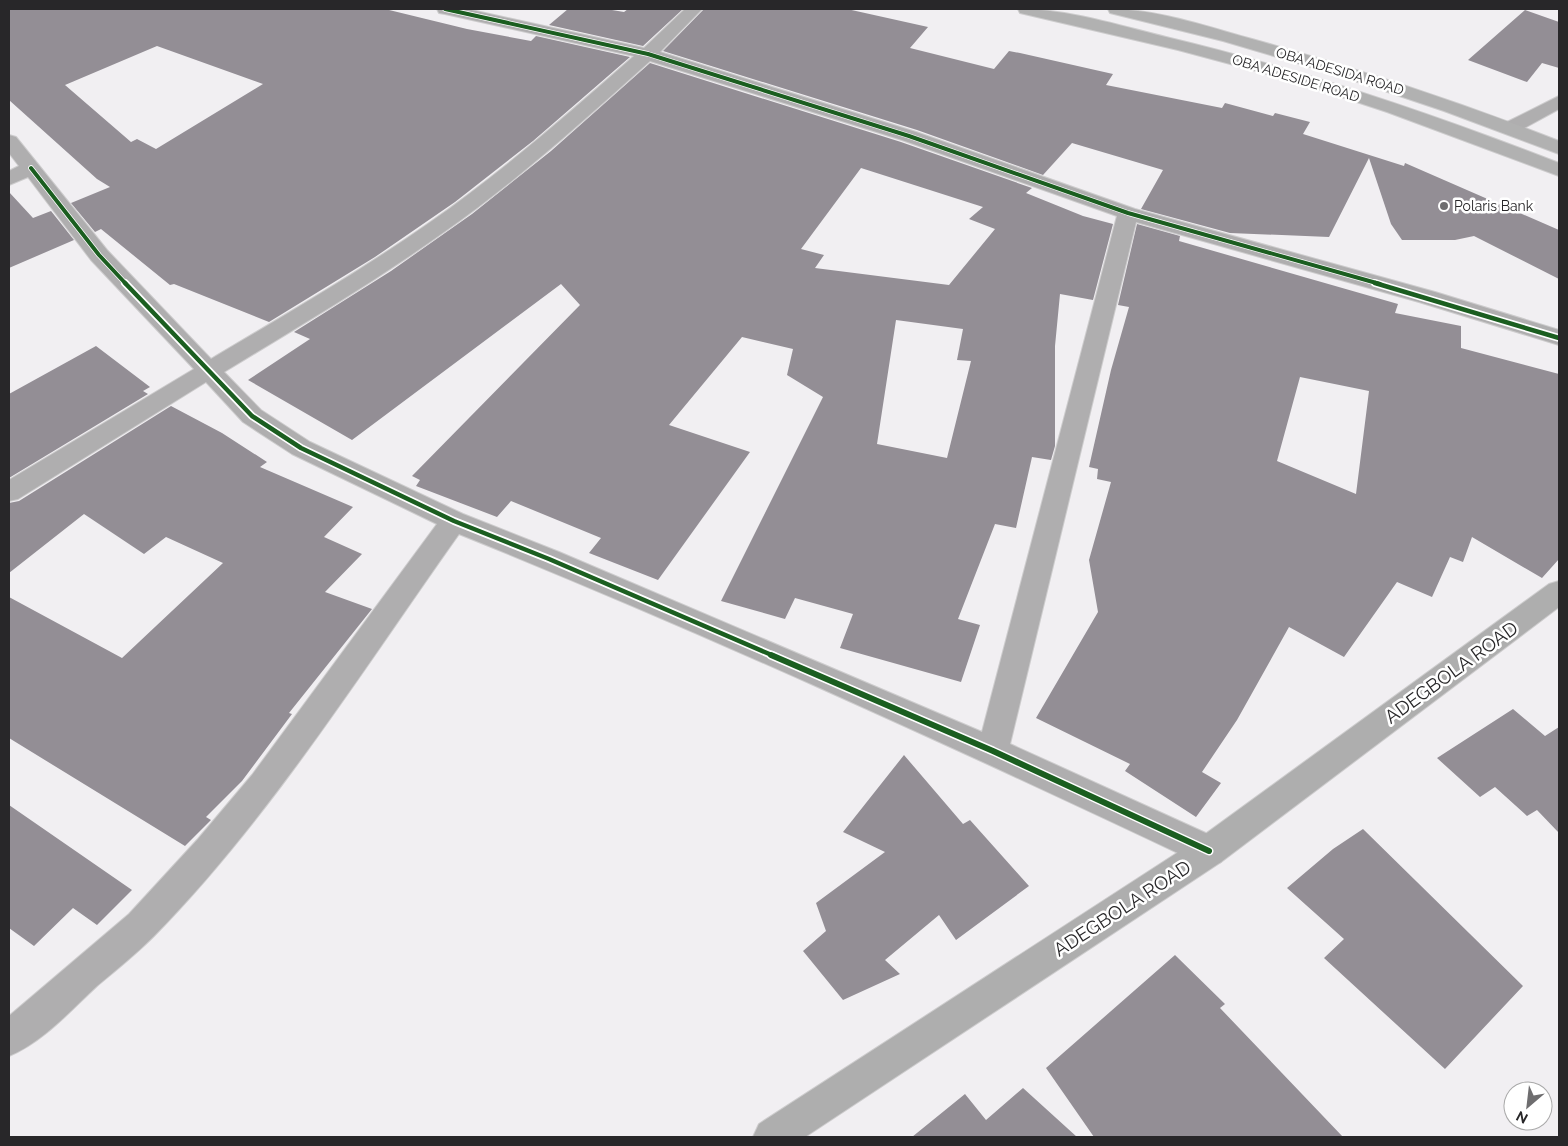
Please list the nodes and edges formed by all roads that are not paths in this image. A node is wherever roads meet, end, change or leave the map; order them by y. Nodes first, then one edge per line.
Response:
1 (445, 9) edge
2 (694, 9) edge
3 (1026, 9) edge
4 (1116, 9) edge
5 (648, 54) junction
6 (1559, 102) edge
7 (1510, 128) junction
8 (9, 142) edge
9 (1559, 148) edge
10 (1559, 170) edge
11 (20, 173) edge
12 (1128, 212) junction
13 (1559, 338) edge
14 (208, 368) junction
15 (9, 492) edge
16 (454, 521) junction
17 (1559, 592) edge
18 (993, 751) junction
19 (1209, 851) junction
20 (9, 1038) edge
21 (772, 1137) edge

1 - 5 street
2 - 5 street
3 - 10 main road, OBA ADESIDE ROAD
4 - 7 main road, OBA ADESIDA ROAD
5 - 12 street
5 - 14 street
6 - 7 street
7 - 9 main road, OBA ADESIDA ROAD
8 - 11 street
11 - 14 street
12 - 13 street
12 - 18 street
14 - 15 street
14 - 16 street
16 - 18 street
16 - 20 street
17 - 19 street, ADEGBOLA ROAD
18 - 19 street
19 - 21 street, ADEGBOLA ROAD

